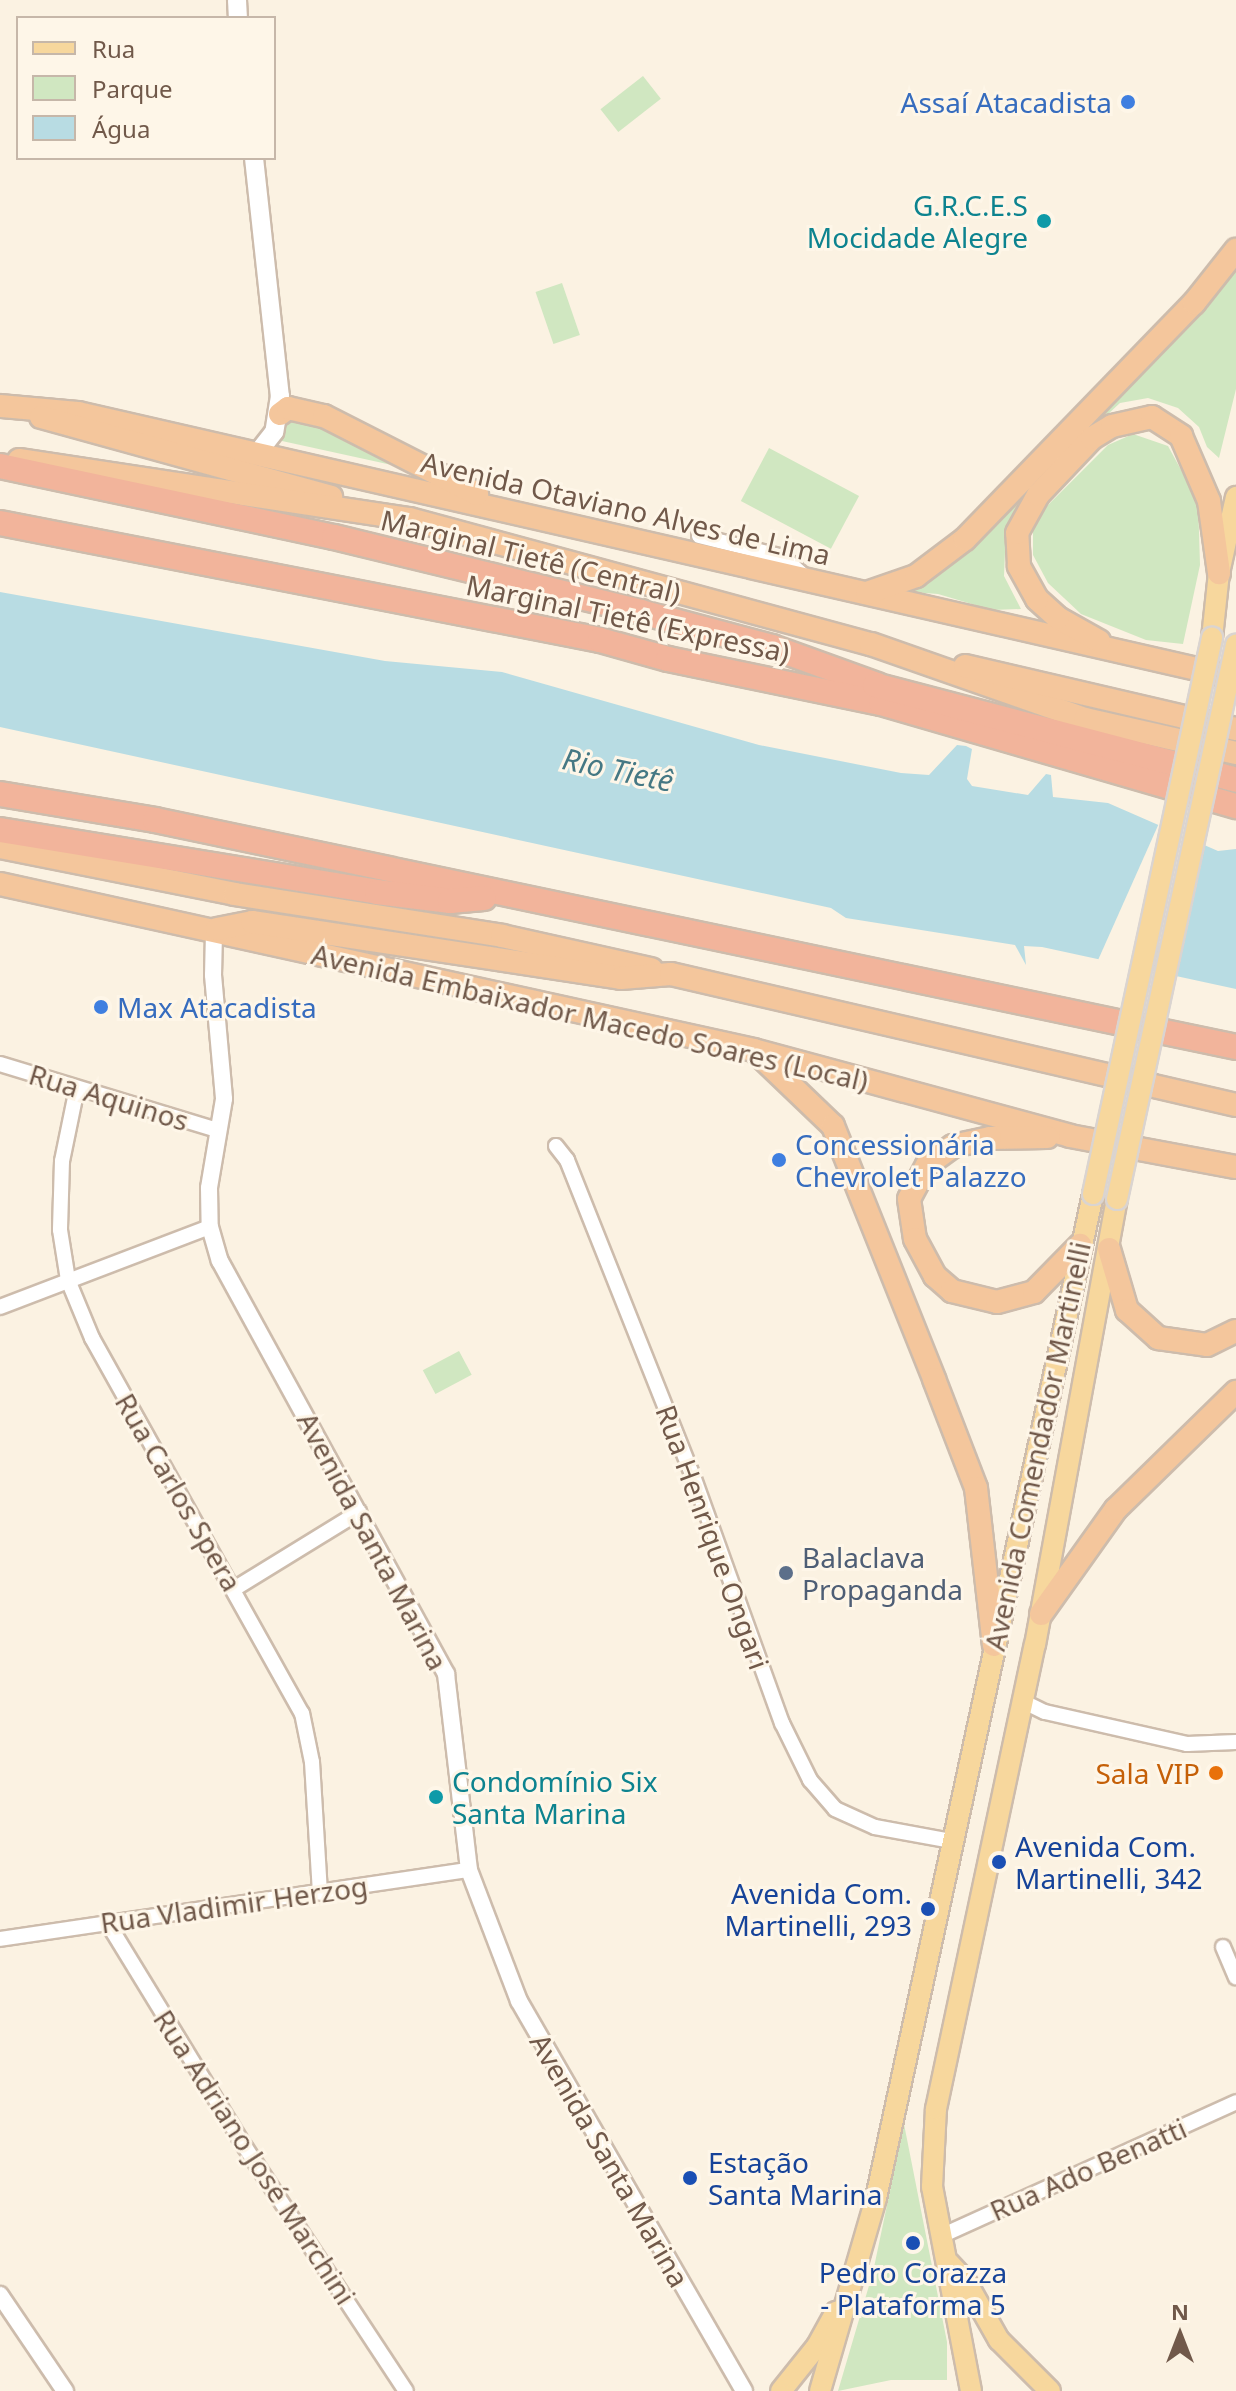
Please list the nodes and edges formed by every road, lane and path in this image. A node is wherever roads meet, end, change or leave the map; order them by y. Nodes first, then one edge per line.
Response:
1 (254, 160) edge
2 (1236, 250) edge
3 (0, 406) edge
4 (27, 411) junction
5 (280, 414) junction
6 (257, 454) junction
7 (0, 459) edge
8 (0, 466) edge
9 (1236, 497) edge
10 (499, 506) junction
11 (410, 519) junction
12 (0, 523) edge
13 (699, 536) dead end
14 (1219, 573) junction
15 (813, 584) junction
16 (849, 592) junction
17 (600, 640) junction
18 (871, 644) junction
19 (1236, 645) edge
20 (1168, 665) junction
21 (1236, 678) edge
22 (877, 685) junction
23 (1236, 729) edge
24 (1236, 753) edge
25 (1236, 780) edge
26 (0, 794) edge
27 (1236, 806) edge
28 (0, 830) edge
29 (0, 847) edge
30 (0, 884) edge
31 (511, 896) junction
32 (211, 931) junction
33 (671, 974) junction
34 (1236, 1047) edge
35 (754, 1050) junction
36 (0, 1064) edge
37 (77, 1088) junction
38 (1236, 1105) edge
39 (217, 1130) junction
40 (1070, 1136) junction
41 (556, 1146) dead end
42 (1235, 1167) edge
43 (210, 1227) junction
44 (1080, 1245) junction
45 (1109, 1249) junction
46 (68, 1280) junction
47 (0, 1307) edge
48 (1236, 1331) edge
49 (1236, 1392) edge
50 (359, 1512) junction
51 (234, 1589) junction
52 (1041, 1614) junction
53 (994, 1645) junction
54 (1022, 1701) junction
55 (1236, 1742) edge
56 (951, 1841) junction
57 (469, 1870) junction
58 (320, 1893) junction
59 (107, 1922) junction
60 (0, 1939) edge
61 (1223, 1947) dead end
62 (1236, 1977) edge
63 (1236, 2102) edge
64 (941, 2236) junction
65 (947, 2261) junction
66 (857, 2273) junction
67 (0, 2295) edge
68 (55, 2383) edge
69 (65, 2391) edge
70 (406, 2391) edge
71 (744, 2391) edge
72 (781, 2391) edge
73 (820, 2391) edge
74 (971, 2391) edge
75 (1050, 2391) edge

1 - 5 main road
2 - 16 highway
3 - 4 highway, Avenida Otaviano Alves de Lima
4 - 6 highway, Avenida Otaviano Alves de Lima
4 - 11 highway
5 - 6 main road
5 - 10 highway
6 - 10 highway, Avenida Otaviano Alves de Lima
7 - 11 highway, Marginal Tietê (Central)
8 - 22 highway
9 - 14 main road, Avenida Comendador Martinelli
10 - 15 highway, Avenida Otaviano Alves de Lima
11 - 18 highway, Marginal Tietê (Central)
12 - 17 highway, Marginal Tietê (Expressa)
13 - 15 street
14 - 20 highway
14 - 44 main road, Avenida Comendador Martinelli, bridge
15 - 16 highway, Avenida Otaviano Alves de Lima
16 - 20 highway, Avenida Otaviano Alves de Lima
17 - 22 highway
17 - 27 highway, Marginal Tietê (Expressa)
18 - 23 highway
18 - 24 highway, Marginal Tietê (Central)
19 - 45 main road, Avenida Comendador Martinelli, bridge
20 - 21 highway, Avenida Otaviano Alves de Lima
22 - 25 highway
26 - 31 highway
28 - 31 highway
29 - 33 highway
30 - 32 highway, Avenida Embaixador Macedo Soares (Local)
31 - 34 highway
32 - 33 highway
32 - 35 highway, Avenida Embaixador Macedo Soares (Local)
32 - 39 street, Avenida Santa Marina
33 - 38 highway
35 - 40 highway, Avenida Embaixador Macedo Soares (Local)
35 - 53 highway
36 - 37 street, Rua Aquinos
37 - 39 street, Rua Aquinos
37 - 46 street, Rua Carlos Spera
39 - 43 street, Avenida Santa Marina
40 - 42 highway, Avenida Embaixador Macedo Soares (Local)
40 - 44 highway
41 - 56 street, Rua Henrique Ongari
43 - 46 street
43 - 50 street, Avenida Santa Marina
44 - 53 main road, Avenida Comendador Martinelli
45 - 48 highway
45 - 52 main road, Avenida Comendador Martinelli
46 - 47 street
46 - 51 street, Rua Carlos Spera
49 - 52 highway
50 - 51 street
50 - 57 street, Avenida Santa Marina
51 - 58 street, Rua Carlos Spera
52 - 54 main road, Avenida Comendador Martinelli
53 - 56 main road, Avenida Comendador Martinelli
54 - 55 street
54 - 64 main road, Avenida Comendador Martinelli
56 - 66 main road, Avenida Comendador Martinelli
57 - 58 street, Rua Vladimir Herzog
57 - 71 street, Avenida Santa Marina
58 - 59 street, Rua Vladimir Herzog
59 - 60 street, Rua Vladimir Herzog
59 - 70 street, Rua Adriano José Marchini
61 - 62 street
63 - 64 street, Rua Ado Benatti
64 - 65 main road, Avenida Comendador Martinelli
65 - 74 main road, Avenida Comendador Martinelli
65 - 75 main road
66 - 72 main road
66 - 73 main road, Avenida Comendador Martinelli
67 - 68 street
68 - 69 street

